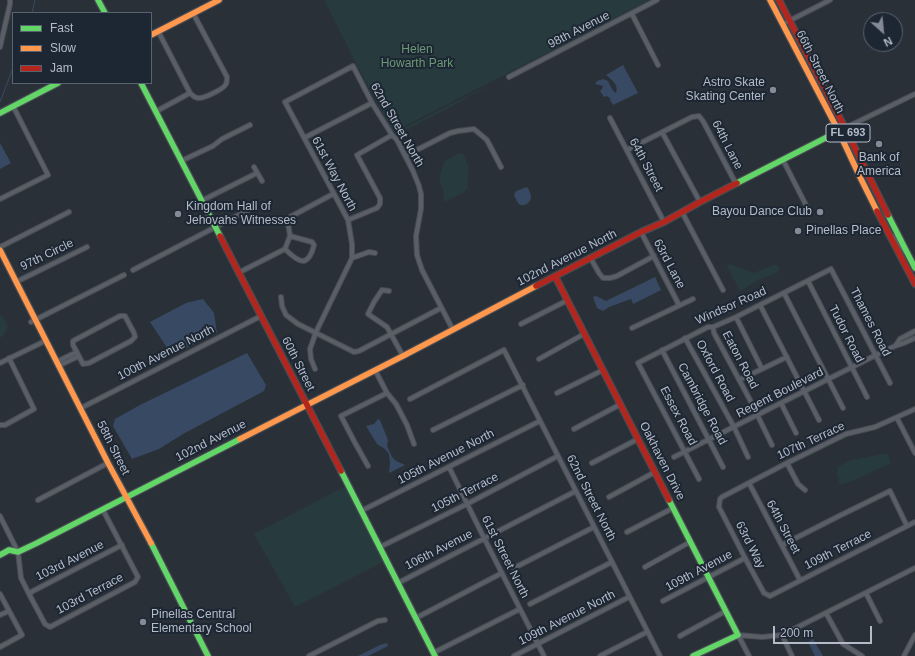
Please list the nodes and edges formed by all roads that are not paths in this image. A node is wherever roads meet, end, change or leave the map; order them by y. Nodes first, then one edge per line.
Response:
1 (10, 0) edge
2 (98, 0) edge
3 (219, 0) edge
4 (657, 0) edge
5 (770, 0) edge
6 (779, 0) edge
7 (828, 1) edge
8 (104, 12) edge
9 (193, 13) junction
10 (632, 14) junction
11 (790, 21) junction
12 (783, 24) junction
13 (5, 29) junction
14 (158, 31) junction
15 (0, 32) edge
16 (152, 34) edge
17 (0, 47) edge
18 (658, 65) dead end
19 (353, 66) joint
20 (509, 77) dead end
21 (56, 84) edge
22 (141, 84) edge
23 (190, 93) junction
24 (915, 94) edge
25 (372, 103) junction
26 (13, 106) junction
27 (155, 112) junction
28 (0, 113) edge
29 (610, 118) dead end
30 (250, 125) dead end
31 (846, 128) junction
32 (662, 132) junction
33 (839, 132) junction
34 (392, 135) junction
35 (304, 138) junction
36 (627, 150) junction
37 (405, 156) junction
38 (783, 160) junction
39 (181, 161) junction
40 (254, 167) dead end
41 (501, 167) dead end
42 (257, 173) junction
43 (262, 181) dead end
44 (736, 184) junction
45 (333, 194) junction
46 (0, 199) edge
47 (201, 200) junction
48 (700, 202) junction
49 (254, 207) dead end
50 (69, 212) dead end
51 (682, 212) junction
52 (810, 213) dead end
53 (348, 220) junction
54 (664, 222) junction
55 (215, 227) junction
56 (641, 232) junction
57 (890, 235) junction
58 (290, 236) junction
59 (87, 247) dead end
60 (0, 249) edge
61 (285, 249) junction
62 (375, 253) dead end
63 (654, 256) junction
64 (352, 258) junction
65 (590, 258) junction
66 (911, 260) junction
67 (915, 268) edge
68 (831, 269) joint
69 (133, 270) dead end
70 (238, 272) junction
71 (124, 275) dead end
72 (555, 276) junction
73 (913, 278) edge
74 (808, 281) junction
75 (16, 282) junction
76 (915, 284) edge
77 (723, 290) dead end
78 (389, 292) dead end
79 (784, 293) junction
80 (282, 297) dead end
81 (693, 298) dead end
82 (568, 300) junction
83 (680, 305) junction
84 (760, 305) junction
85 (441, 308) junction
86 (261, 316) junction
87 (736, 318) junction
88 (33, 321) junction
89 (521, 324) dead end
90 (712, 327) junction
91 (632, 328) dead end
92 (453, 330) junction
93 (915, 331) edge
94 (316, 332) junction
95 (584, 334) junction
96 (392, 335) junction
97 (685, 338) junction
98 (915, 338) edge
99 (45, 341) junction
100 (895, 346) junction
101 (662, 350) junction
102 (78, 354) junction
103 (876, 355) junction
104 (403, 356) junction
105 (787, 357) junction
106 (9, 358) junction
107 (540, 359) dead end
108 (0, 363) edge
109 (638, 363) joint
110 (57, 364) junction
111 (852, 368) junction
112 (315, 369) dead end
113 (762, 369) junction
114 (375, 370) junction
115 (603, 370) junction
116 (829, 379) junction
117 (739, 380) junction
118 (890, 383) dead end
119 (523, 385) junction
120 (805, 391) junction
121 (387, 393) junction
122 (557, 393) dead end
123 (866, 397) dead end
124 (410, 399) dead end
125 (781, 403) junction
126 (621, 404) junction
127 (306, 405) junction
128 (81, 408) junction
129 (843, 408) dead end
130 (915, 409) edge
131 (757, 416) junction
132 (897, 418) junction
133 (819, 420) dead end
134 (540, 421) junction
135 (0, 425) edge
136 (734, 427) junction
137 (574, 429) dead end
138 (433, 430) dead end
139 (796, 433) dead end
140 (638, 439) junction
141 (709, 439) junction
142 (414, 444) dead end
143 (772, 444) dead end
144 (685, 452) junction
145 (915, 453) edge
146 (558, 456) junction
147 (674, 457) dead end
148 (748, 457) dead end
149 (108, 463) junction
150 (592, 463) dead end
151 (787, 463) junction
152 (368, 466) dead end
153 (449, 467) junction
154 (723, 467) dead end
155 (655, 472) junction
156 (699, 479) dead end
157 (749, 483) junction
158 (805, 490) dead end
159 (576, 491) junction
160 (126, 497) junction
161 (609, 497) dead end
162 (720, 499) joint
163 (38, 500) dead end
164 (467, 504) junction
165 (673, 508) junction
166 (103, 510) junction
167 (361, 511) junction
168 (0, 516) edge
169 (915, 522) edge
170 (907, 526) junction
171 (594, 527) junction
172 (627, 532) dead end
173 (484, 538) junction
174 (690, 542) junction
175 (122, 545) junction
176 (782, 545) junction
177 (380, 547) junction
178 (18, 552) junction
179 (0, 554) edge
180 (745, 558) junction
181 (612, 562) junction
182 (645, 567) dead end
183 (514, 568) dead end
184 (915, 568) edge
185 (502, 573) junction
186 (709, 578) junction
187 (800, 580) junction
188 (398, 583) junction
189 (866, 593) junction
190 (0, 594) edge
191 (29, 594) junction
192 (770, 596) joint
193 (629, 597) junction
194 (663, 602) dead end
195 (530, 604) dead end
196 (520, 609) junction
197 (9, 611) junction
198 (726, 612) junction
199 (826, 613) junction
200 (0, 615) edge
201 (416, 618) junction
202 (385, 620) dead end
203 (880, 621) dead end
204 (647, 632) junction
205 (738, 635) junction
206 (782, 635) junction
207 (915, 635) edge
208 (680, 636) dead end
209 (538, 644) junction
210 (0, 647) edge
211 (704, 654) edge
212 (434, 655) edge
213 (208, 656) edge
214 (309, 656) edge
215 (514, 656) edge
216 (544, 656) edge
217 (600, 656) edge
218 (660, 656) edge
219 (693, 656) edge
220 (749, 656) edge
221 (792, 656) edge
222 (862, 656) edge
223 (904, 656) edge

1 - 13 street
2 - 8 street
3 - 9 street
4 - 10 street, 98th Avenue
5 - 12 street, 66th Street North / FL 693
6 - 11 street, 66th Street North / FL 693
7 - 11 street
9 - 14 street
9 - 23 street
10 - 18 street
10 - 20 street, 98th Avenue
11 - 12 street
11 - 31 street, 66th Street North / FL 693
12 - 33 street, 66th Street North / FL 693
13 - 15 street
13 - 17 street
14 - 16 street
14 - 23 street
19 - 25 street, 62nd Street North
19 - 35 street, 61st Way North
21 - 26 street
22 - 27 street, 60th Street
23 - 27 street
24 - 31 street
25 - 34 street, 62nd Street North
25 - 35 street
26 - 28 street
26 - 46 street
27 - 39 street, 60th Street
29 - 36 street, 64th Street
30 - 39 street
31 - 33 street
31 - 66 street, 66th Street North / FL 693
32 - 36 street
32 - 44 street, 64th Lane
32 - 48 street
33 - 38 street, 102nd Avenue North
33 - 57 street, 66th Street North / FL 693
34 - 37 street, 62nd Street North
34 - 53 street
35 - 45 street, 61st Way North
36 - 54 street, 64th Street
37 - 41 street
37 - 85 street, 62nd Street North
38 - 44 street, 102nd Avenue North
38 - 52 street
39 - 47 street, 60th Street
40 - 42 street
42 - 43 street
42 - 47 street
44 - 48 street, 102nd Avenue North
45 - 53 street, 61st Way North
45 - 58 street
47 - 55 street, 60th Street
48 - 51 street, 102nd Avenue North
49 - 55 street
50 - 60 street
51 - 54 street, 102nd Avenue North
51 - 77 street
53 - 64 street, 61st Way North
54 - 56 street, 102nd Avenue North
55 - 69 street
55 - 70 street, 60th Street
56 - 63 street, 63rd Lane
56 - 65 street, 102nd Avenue North
57 - 66 street
57 - 73 street, 66th Street North / FL 693
58 - 61 street
58 - 61 street
59 - 75 street, 97th Circle
60 - 75 street, 58th Street
61 - 70 street
62 - 64 street
63 - 65 street
63 - 83 street, 63rd Lane
64 - 94 street, 61st Way North
65 - 72 street, 102nd Avenue North
66 - 67 street, 66th Street North / FL 693
68 - 74 street, Windsor Road
68 - 103 street, Thames Road
70 - 86 street, 60th Street
71 - 88 street
72 - 82 street, Oakhaven Drive
72 - 92 street, 102nd Avenue North
73 - 76 street, 66th Street North / FL 693
74 - 79 street, Windsor Road
74 - 111 street, Tudor Road
75 - 88 street, 58th Street
78 - 96 street
79 - 84 street, Windsor Road
79 - 116 street
80 - 94 street
81 - 83 street
82 - 89 street
82 - 95 street, Oakhaven Drive
83 - 91 street
84 - 87 street, Windsor Road
84 - 105 street
85 - 92 street, 62nd Street North
85 - 96 street
86 - 127 street, 60th Street
86 - 128 street, 100th Avenue North
87 - 90 street, Windsor Road
87 - 113 street
88 - 99 street, 58th Street
90 - 97 street, Windsor Road
90 - 117 street, Eaton Road
92 - 104 street, 102nd Avenue North
93 - 100 street, Regent Boulevard
94 - 96 street
94 - 112 street, 61st Way North
95 - 107 street
95 - 115 street, Oakhaven Drive
96 - 104 street
97 - 101 street, Windsor Road
97 - 136 street, Oxford Road
98 - 100 street, Regent Boulevard
99 - 106 street
99 - 110 street, 58th Street
100 - 103 street, Regent Boulevard
101 - 109 street, Windsor Road
101 - 141 street, Cambridge Road
102 - 102 street
102 - 110 street
103 - 111 street, Regent Boulevard
103 - 118 street, Thames Road
104 - 114 street, 102nd Avenue North
105 - 113 street
105 - 120 street
106 - 108 street
106 - 135 street
109 - 144 street, Essex Road
110 - 128 street, 58th Street
111 - 116 street, Regent Boulevard
111 - 123 street, Tudor Road
113 - 117 street
114 - 121 street
114 - 127 street, 102nd Avenue North
115 - 122 street
115 - 126 street, Oakhaven Drive
116 - 120 street, Regent Boulevard
116 - 129 street
117 - 131 street, Eaton Road
119 - 124 street, 62nd Street North
119 - 134 street, 62nd Street North
119 - 138 street
120 - 125 street, Regent Boulevard
120 - 133 street
121 - 142 street
121 - 152 street
125 - 131 street, Regent Boulevard
125 - 139 street
126 - 137 street
126 - 140 street, Oakhaven Drive
127 - 160 street, 102nd Avenue
127 - 167 street, 60th Street
128 - 149 street, 58th Street
130 - 132 street, 107th Terrace
131 - 136 street, Regent Boulevard
131 - 143 street, Eaton Road
132 - 145 street
132 - 151 street, 107th Terrace
134 - 146 street, 62nd Street North
134 - 153 street, 105th Avenue North
136 - 141 street, Regent Boulevard
136 - 148 street, Oxford Road
140 - 150 street
140 - 155 street, Oakhaven Drive
141 - 144 street, Regent Boulevard
141 - 154 street, Cambridge Road
144 - 147 street, Regent Boulevard
144 - 156 street, Essex Road
146 - 159 street, 62nd Street North
146 - 164 street, 105th Terrace
149 - 160 street, 58th Street
149 - 163 street
151 - 157 street, 107th Terrace
151 - 158 street
153 - 164 street, 61st Street North
153 - 167 street, 105th Avenue North
155 - 161 street
155 - 165 street, Oakhaven Drive
157 - 162 street, 107th Terrace
157 - 176 street, 64th Street
159 - 171 street, 62nd Street North
159 - 173 street, 106th Avenue
160 - 166 street
160 - 213 street, 58th Street
162 - 180 street, 63rd Way
164 - 173 street, 61st Street North
164 - 177 street, 105th Terrace
165 - 172 street
165 - 174 street, Oakhaven Drive
166 - 175 street
166 - 178 street
167 - 177 street, 60th Street
168 - 178 street
169 - 170 street, 109th Terrace
170 - 176 street
170 - 187 street, 109th Terrace
171 - 181 street, 62nd Street North
171 - 183 street
173 - 185 street, 61st Street North
173 - 188 street, 106th Avenue
174 - 182 street
174 - 186 street, Oakhaven Drive
175 - 191 street, 103rd Avenue
175 - 191 street, 103rd Terrace
176 - 187 street, 64th Street
177 - 188 street, 60th Street
178 - 179 street
178 - 191 street
180 - 186 street, 109th Avenue
180 - 192 street, 63rd Way
181 - 193 street, 62nd Street North
181 - 195 street
184 - 189 street
185 - 196 street, 61st Street North
185 - 201 street
186 - 194 street, 109th Avenue
186 - 198 street, Oakhaven Drive
187 - 192 street, 109th Terrace
188 - 201 street, 60th Street
189 - 199 street
189 - 203 street
190 - 197 street
193 - 204 street, 62nd Street North
193 - 209 street, 109th Avenue North
196 - 209 street, 61st Street North
196 - 212 street
197 - 200 street
197 - 210 street
198 - 205 street, Oakhaven Drive
198 - 208 street
199 - 206 street
199 - 222 street
201 - 212 street, 60th Street
202 - 214 street
204 - 217 street
204 - 218 street, 62nd Street North
205 - 206 street
205 - 211 street
205 - 220 street, Oakhaven Drive
206 - 221 street
207 - 223 street
209 - 215 street, 109th Avenue North
209 - 216 street, 61st Street North
211 - 219 street

